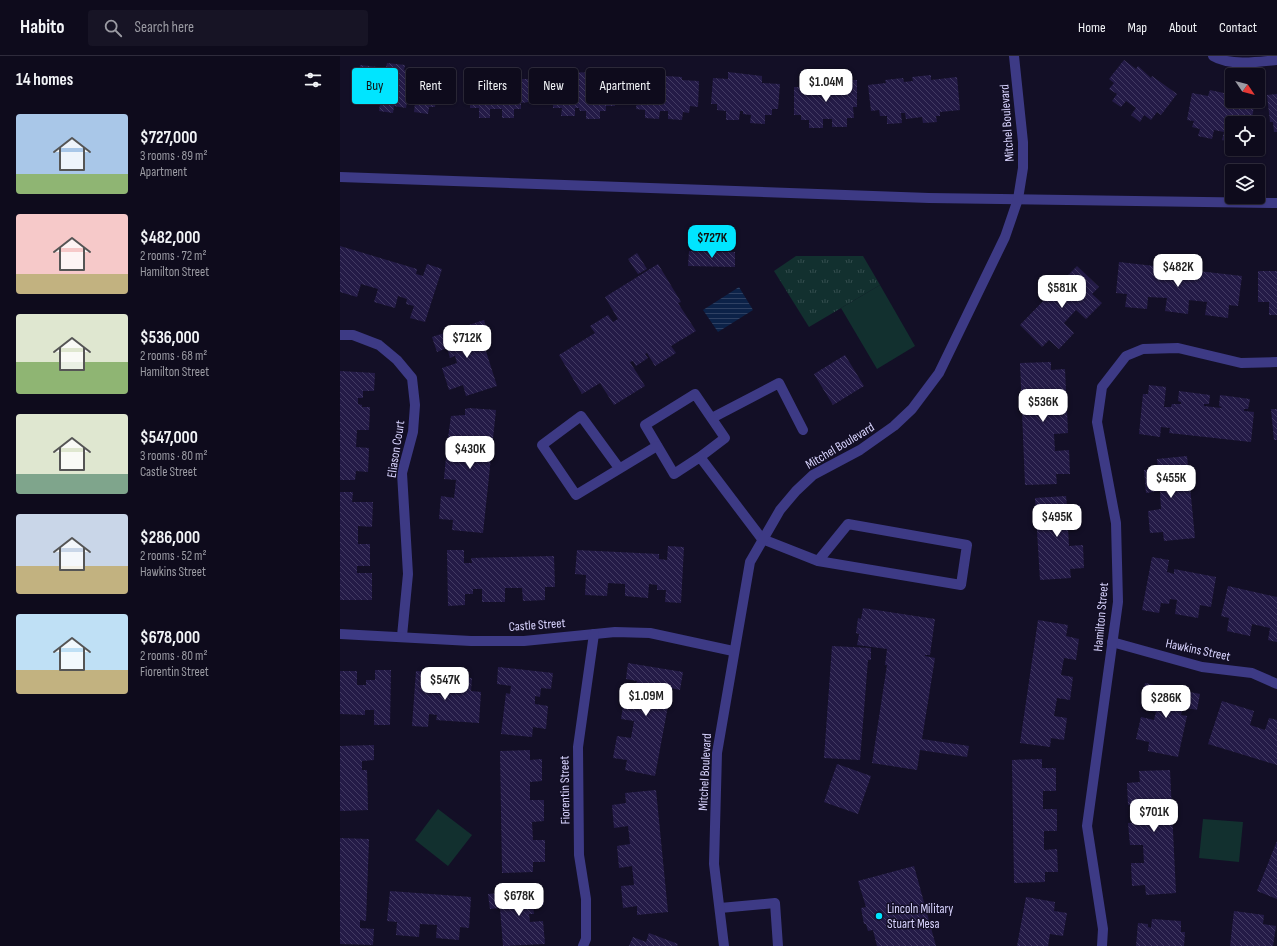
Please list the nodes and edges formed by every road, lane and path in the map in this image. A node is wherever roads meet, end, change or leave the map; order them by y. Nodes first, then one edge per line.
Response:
1 (1014, 56) edge
2 (1213, 56) edge
3 (1277, 60) edge
4 (340, 177) edge
5 (1018, 199) junction
6 (1277, 203) edge
7 (340, 336) edge
8 (1277, 362) edge
9 (712, 418) junction
10 (804, 430) dead end
11 (657, 446) junction
12 (700, 457) junction
13 (619, 468) junction
14 (762, 539) junction
15 (818, 561) junction
16 (340, 634) edge
17 (594, 634) junction
18 (402, 636) junction
19 (1112, 642) junction
20 (733, 651) junction
21 (1277, 684) edge
22 (720, 908) junction
23 (583, 946) edge
24 (724, 946) edge
25 (778, 946) edge
26 (1102, 946) edge

1 - 5 street, Mitchel Boulevard
2 - 3 street
4 - 5 street
5 - 6 street
5 - 14 street, Mitchel Boulevard
7 - 18 street, Eliason Court
8 - 19 street, Hamilton Street
9 - 10 street
9 - 11 street
9 - 12 street
11 - 12 street
11 - 13 street
12 - 14 street
13 - 13 street
14 - 15 street
14 - 20 street, Mitchel Boulevard
15 - 15 street
16 - 18 street, Castle Street
17 - 18 street, Castle Street
17 - 20 street, Castle Street
17 - 23 street, Fiorentin Street
19 - 21 street, Hawkins Street
19 - 26 street, Hamilton Street
20 - 22 street, Mitchel Boulevard
22 - 24 street, Mitchel Boulevard
22 - 25 street

